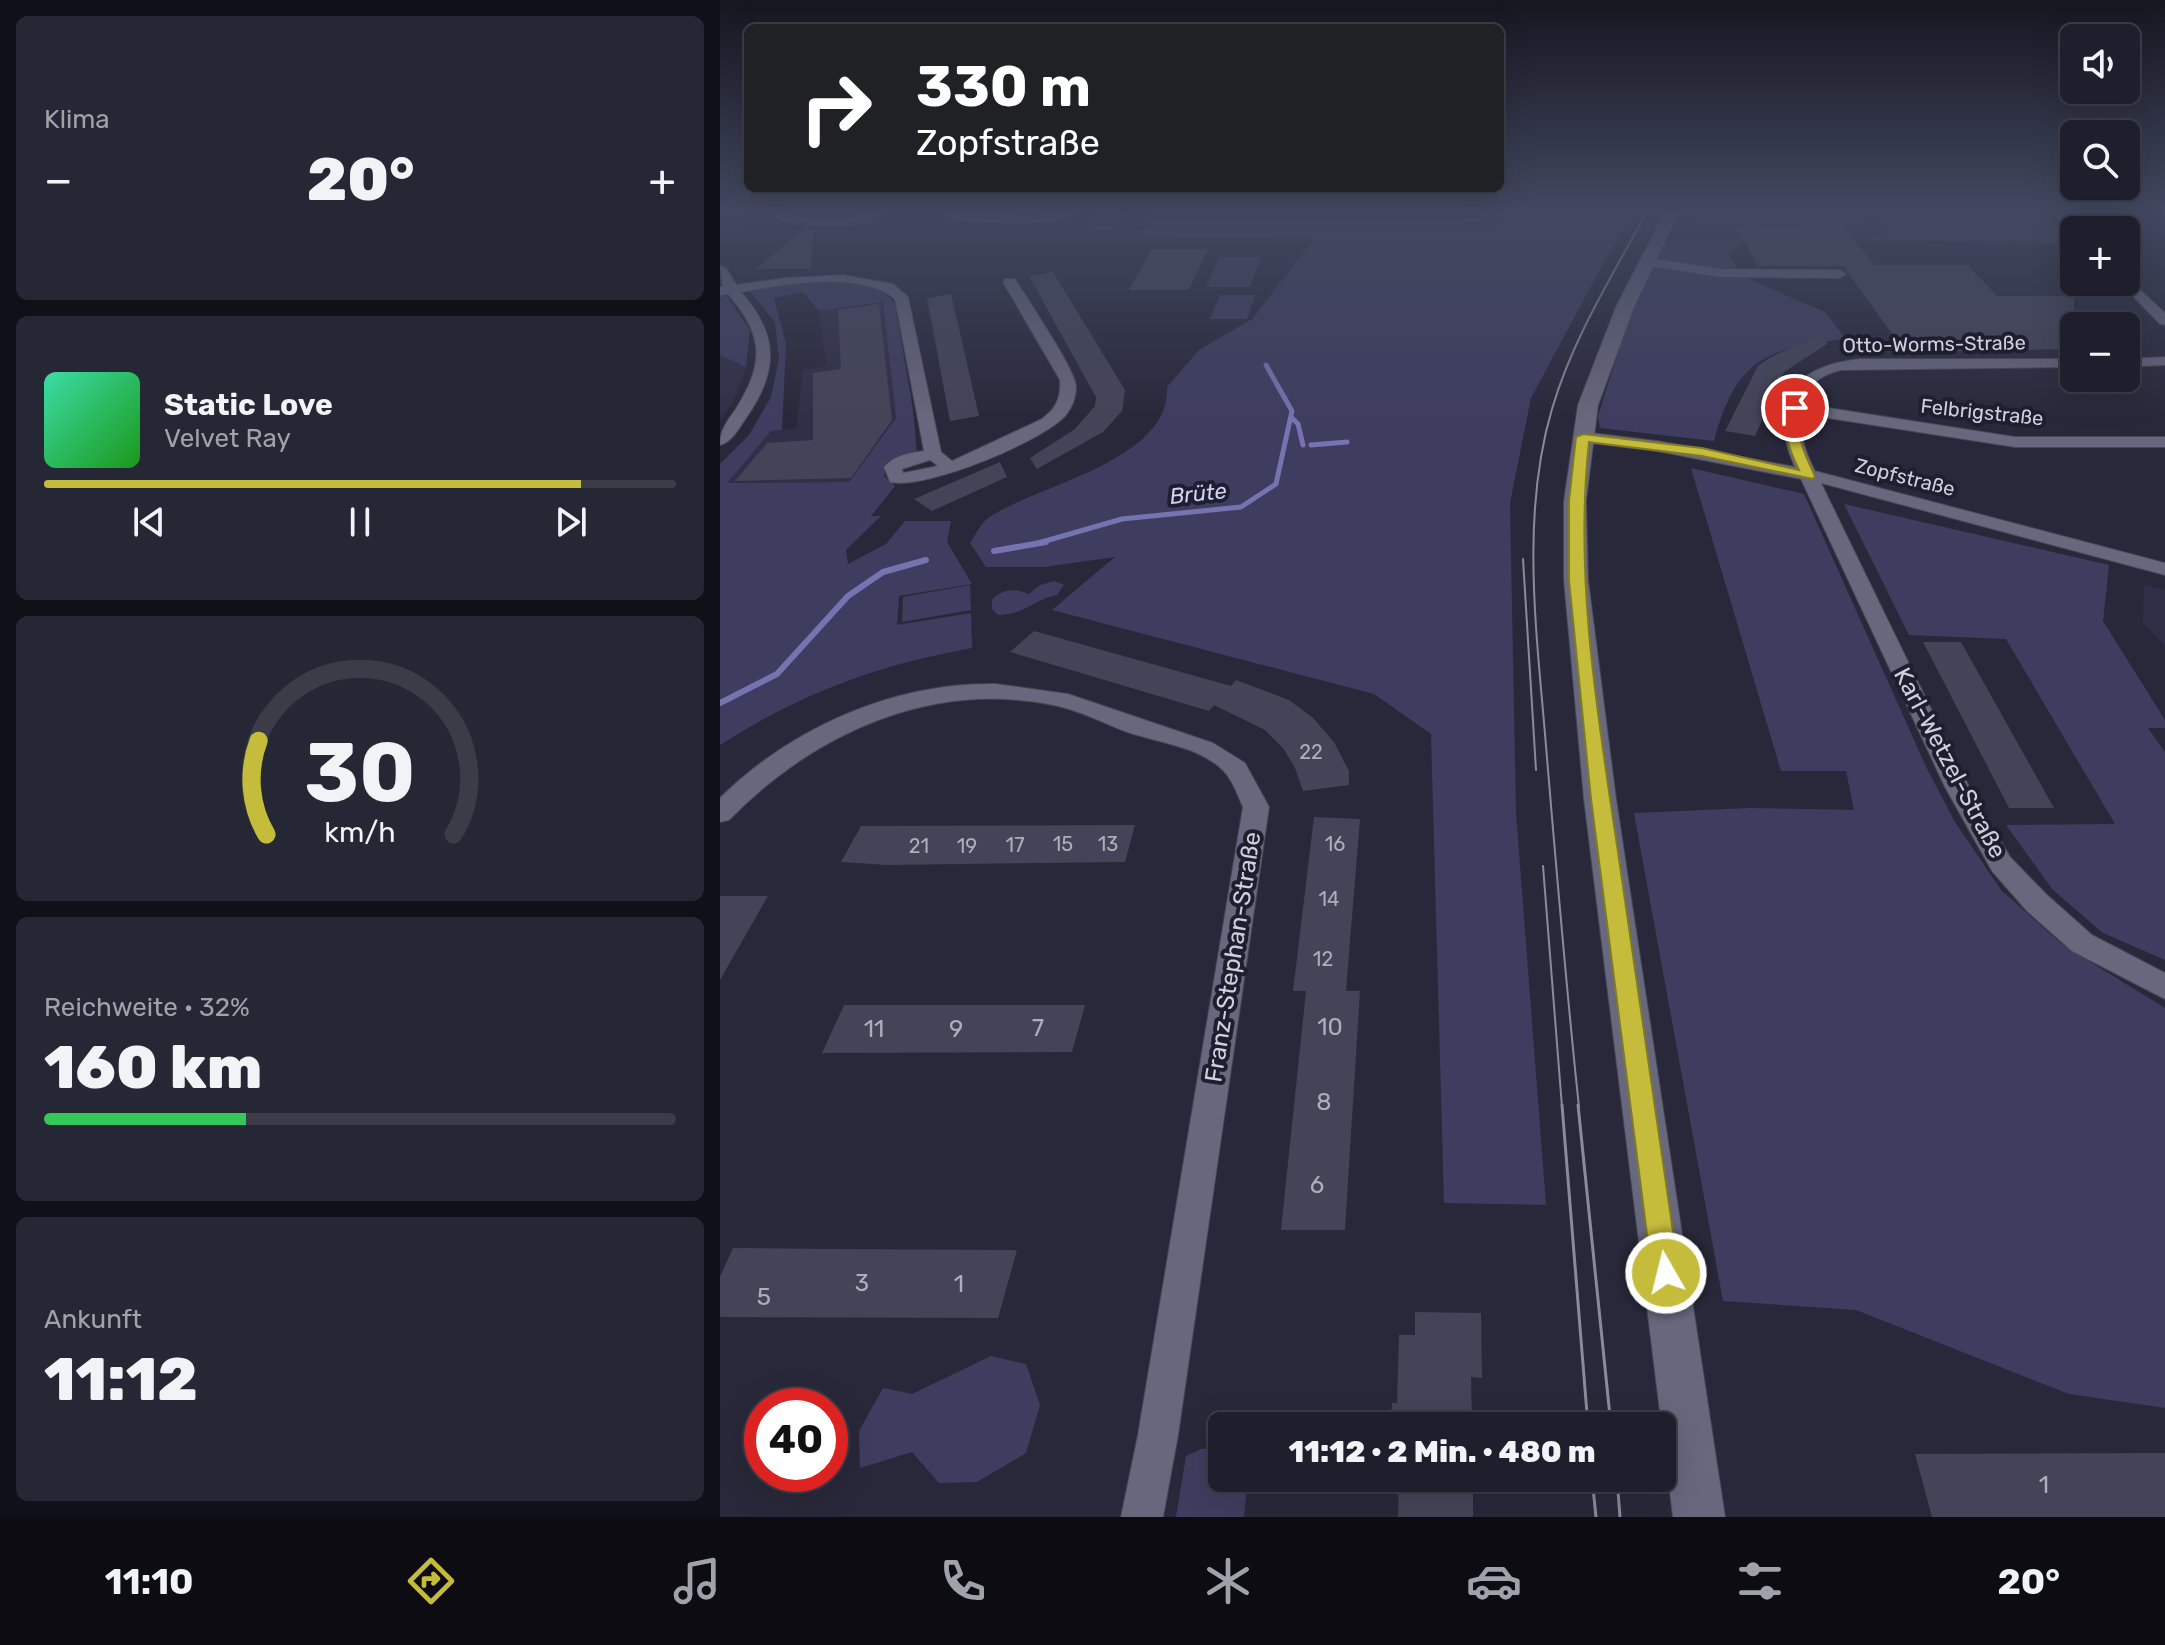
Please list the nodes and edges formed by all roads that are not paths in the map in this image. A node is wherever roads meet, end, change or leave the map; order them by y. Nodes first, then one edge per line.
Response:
1 (1640, 279) edge
2 (1010, 282) dead end
3 (726, 290) edge
4 (2140, 295) edge
5 (2165, 321) edge
6 (2165, 361) edge
7 (2140, 362) edge
8 (2060, 363) edge
9 (1795, 408) junction
10 (1583, 437) junction
11 (720, 440) edge
12 (2165, 442) edge
13 (933, 454) junction
14 (951, 466) junction
15 (1808, 476) junction
16 (2165, 569) edge
17 (720, 813) edge
18 (2165, 987) edge
19 (1142, 1517) edge
20 (1699, 1517) edge

1 - 10 street
2 - 14 street
3 - 11 street
3 - 13 street
4 - 5 street
6 - 7 street
8 - 9 street, Otto-Worms-Straße
9 - 12 street, Felbrigstraße
9 - 15 street, Otto-Worms-Straße
10 - 15 street, Zopfstraße
10 - 20 street
13 - 14 street
13 - 14 street
15 - 16 street, Zopfstraße
15 - 18 street, Karl-Wetzel-Straße
17 - 19 street, Franz-Stephan-Straße

